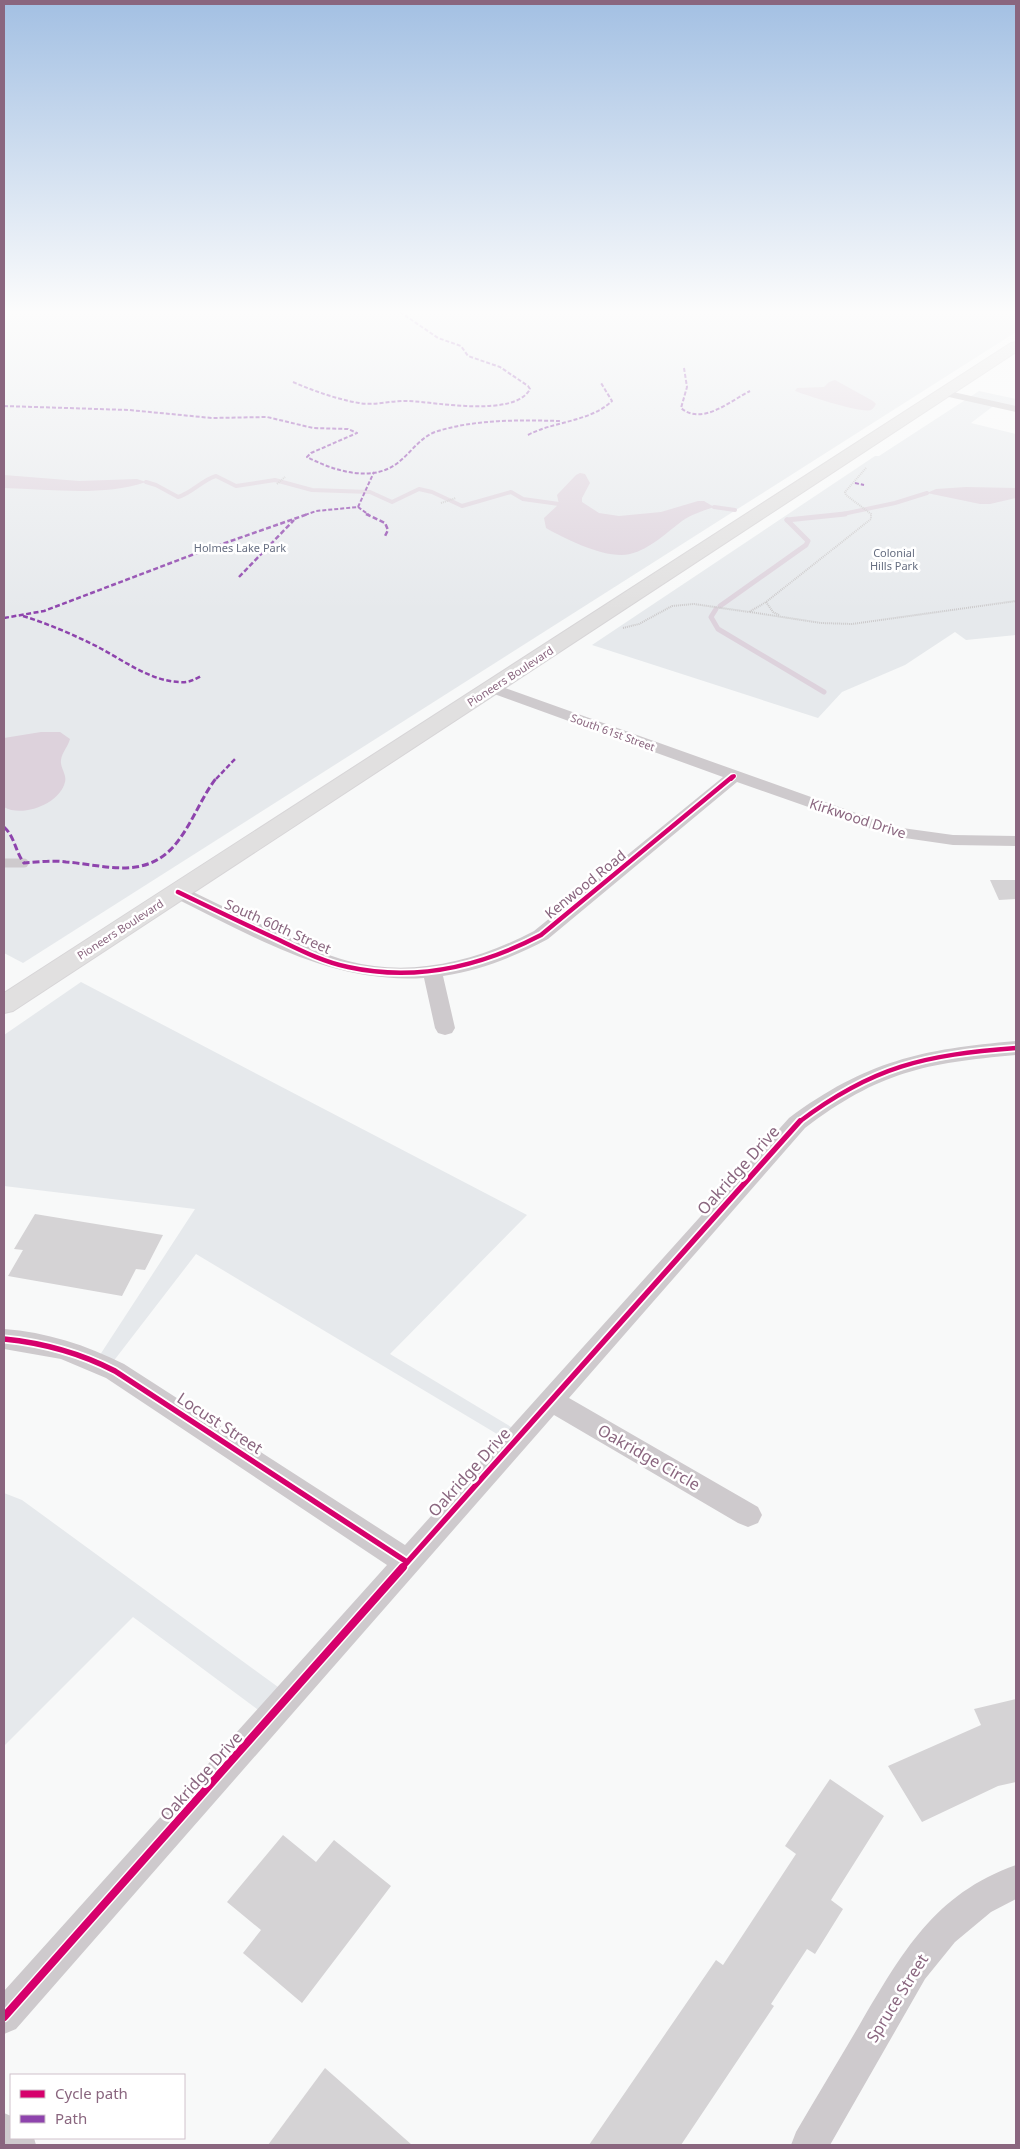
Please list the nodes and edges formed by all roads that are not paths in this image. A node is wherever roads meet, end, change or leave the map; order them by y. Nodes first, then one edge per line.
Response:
1 (914, 412) edge
2 (491, 688) junction
3 (734, 776) junction
4 (1016, 841) edge
5 (4, 863) edge
6 (24, 863) dead end
7 (178, 892) junction
8 (432, 972) junction
9 (4, 1006) edge
10 (445, 1028) dead end
11 (1016, 1048) edge
12 (4, 1339) edge
13 (550, 1400) junction
14 (748, 1514) dead end
15 (407, 1562) junction
16 (1016, 1881) edge
17 (4, 2017) edge
18 (809, 2145) edge

1 - 2 main road, Pioneers Boulevard
2 - 3 street, South 61st Street
2 - 7 main road, Pioneers Boulevard
3 - 4 street, Kirkwood Drive
3 - 8 street, Kenwood Road
5 - 6 lane
7 - 8 street, South 60th Street
7 - 9 main road, Pioneers Boulevard
8 - 10 street
11 - 13 street, Oakridge Drive
12 - 15 street, Locust Street
13 - 14 street, Oakridge Circle
13 - 15 street, Oakridge Drive
15 - 17 street, Oakridge Drive
16 - 18 street, Spruce Street

